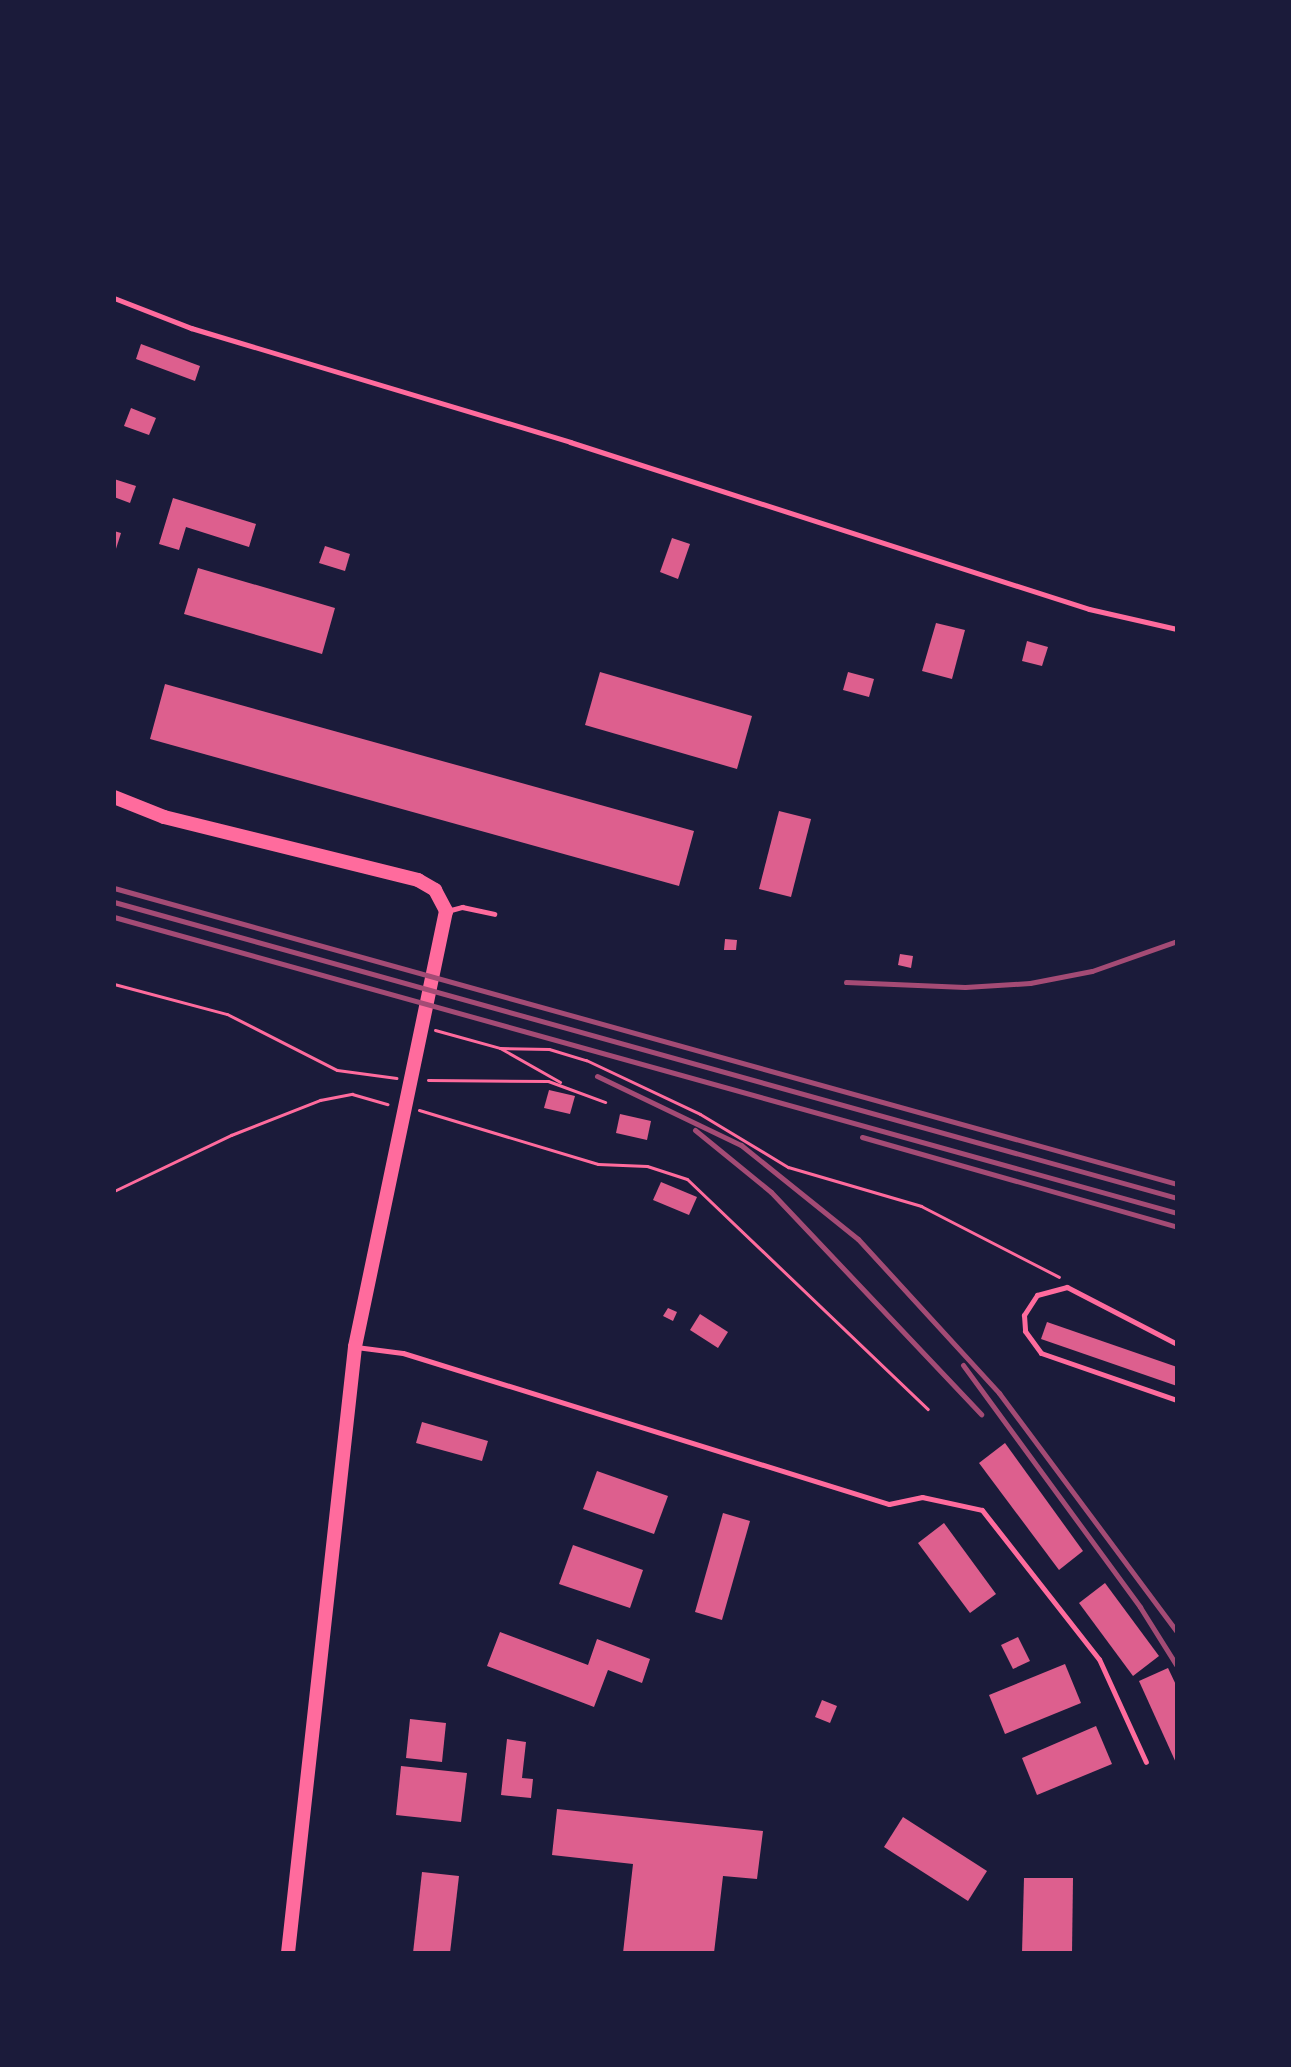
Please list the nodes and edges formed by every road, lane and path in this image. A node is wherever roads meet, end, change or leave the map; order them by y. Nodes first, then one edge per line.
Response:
1 (114, 298) edge
2 (1177, 629) edge
3 (114, 797) edge
4 (446, 911) junction
5 (494, 914) dead end
6 (114, 984) edge
7 (424, 1018) junction
8 (500, 1048) junction
9 (409, 1080) junction
10 (561, 1083) junction
11 (605, 1102) dead end
12 (403, 1109) junction
13 (114, 1191) edge
14 (1085, 1293) junction
15 (1177, 1344) edge
16 (355, 1347) junction
17 (1177, 1400) edge
18 (928, 1409) dead end
19 (1146, 1762) dead end
20 (288, 1953) edge

1 - 2 lane
3 - 4 street
4 - 5 lane
4 - 7 street
6 - 9 path
7 - 8 path
7 - 9 street
8 - 10 path
8 - 14 path
9 - 10 path
9 - 12 street
10 - 11 path
12 - 13 path
12 - 16 street
12 - 18 path
14 - 15 lane
14 - 17 lane
16 - 19 lane
16 - 20 street

